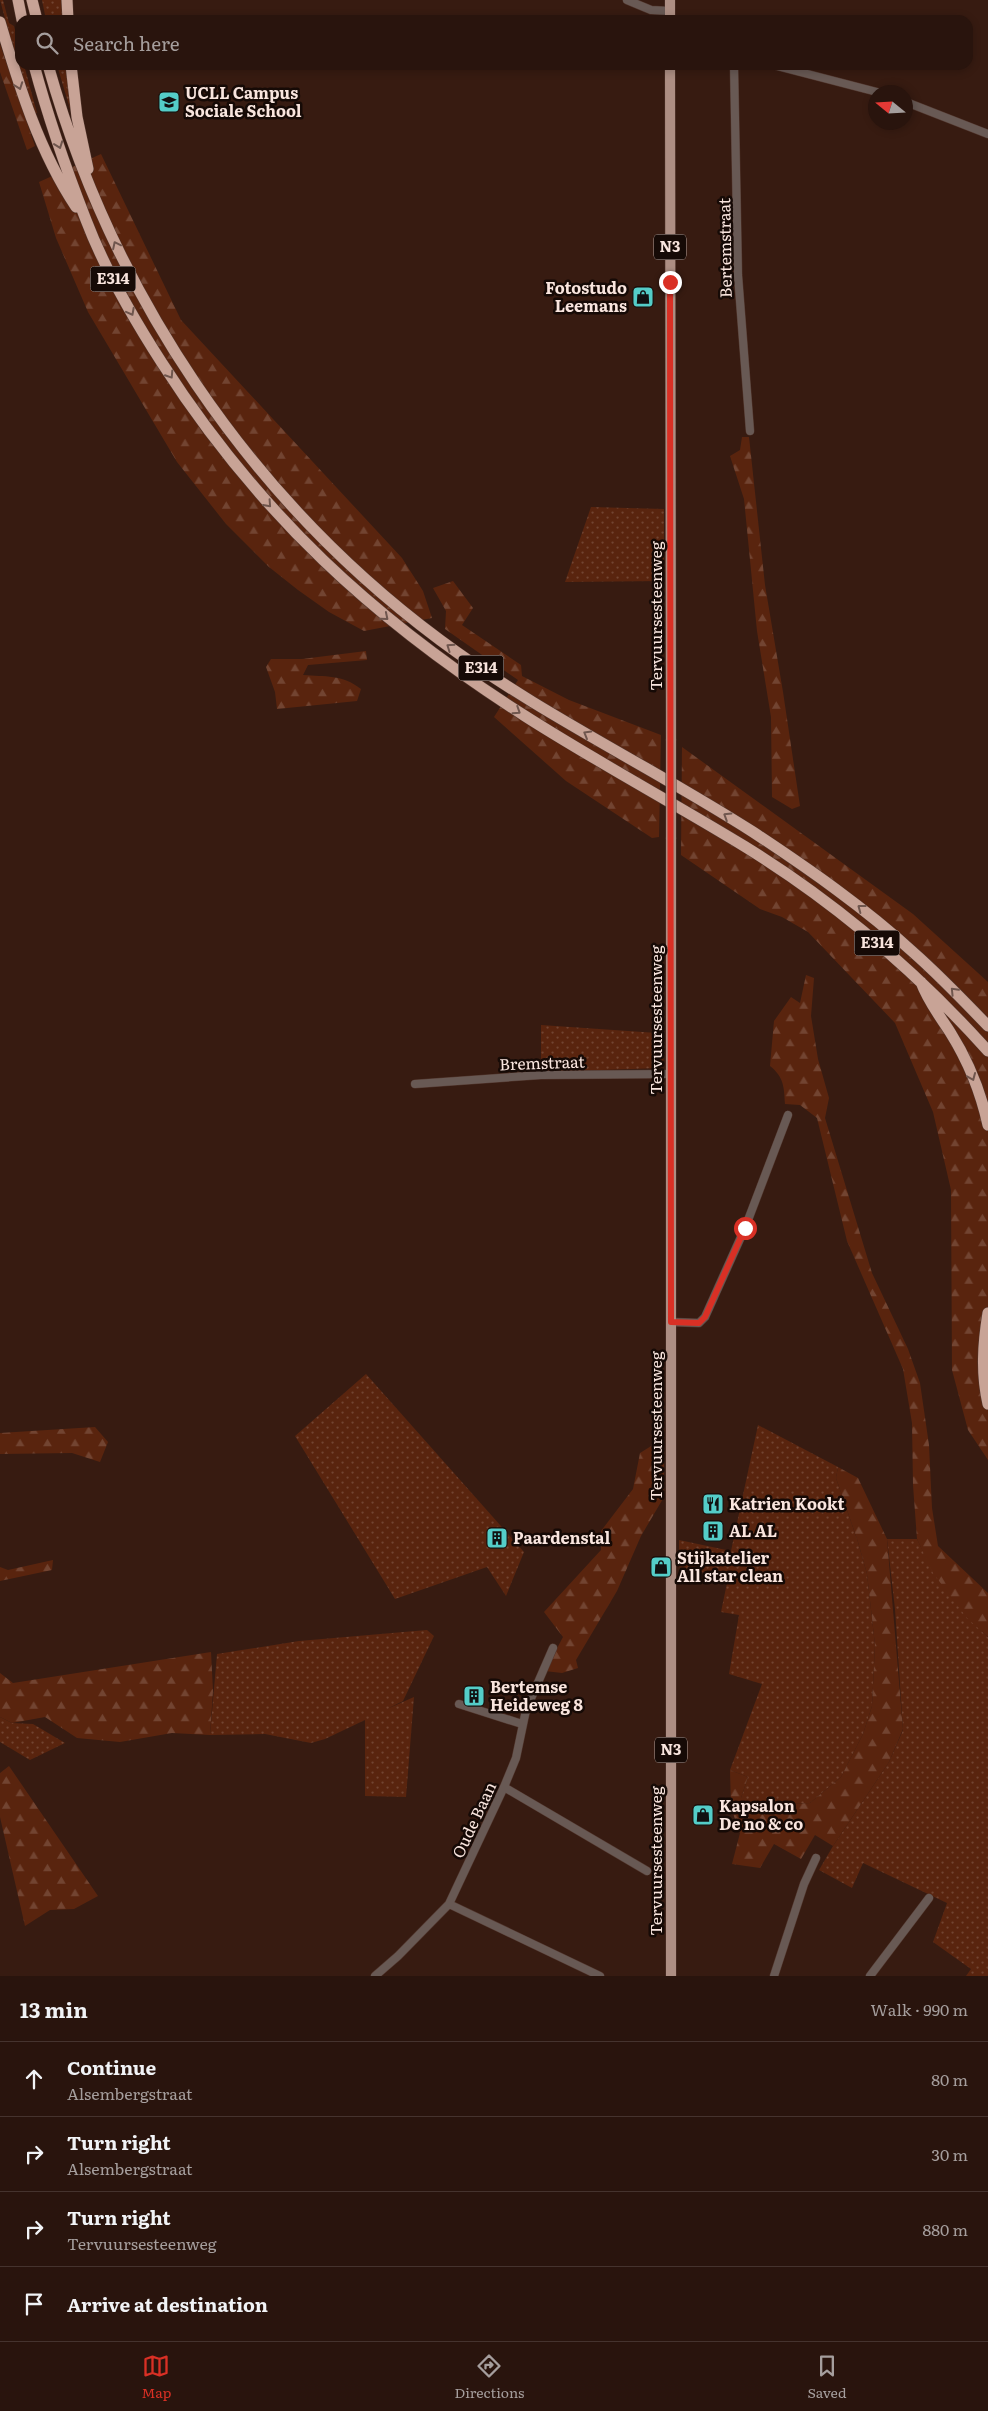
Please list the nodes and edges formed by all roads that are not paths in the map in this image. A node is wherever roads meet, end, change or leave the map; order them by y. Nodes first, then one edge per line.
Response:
1 (18, 0) edge
2 (32, 0) edge
3 (67, 0) edge
4 (627, 0) edge
5 (670, 10) edge
6 (21, 15) edge
7 (36, 15) edge
8 (68, 15) edge
9 (0, 22) edge
10 (15, 68) edge
11 (16, 70) edge
12 (35, 70) edge
13 (49, 70) edge
14 (72, 70) edge
15 (670, 70) edge
16 (734, 70) edge
17 (792, 70) edge
18 (868, 89) edge
19 (913, 105) edge
20 (988, 134) edge
21 (89, 184) junction
22 (86, 222) junction
23 (750, 431) dead end
24 (920, 980) junction
25 (988, 1026) edge
26 (988, 1051) edge
27 (671, 1074) junction
28 (415, 1084) dead end
29 (788, 1115) dead end
30 (988, 1124) edge
31 (988, 1313) edge
32 (671, 1322) junction
33 (988, 1404) edge
34 (553, 1648) dead end
35 (459, 1704) dead end
36 (522, 1724) junction
37 (504, 1788) junction
38 (816, 1858) dead end
39 (648, 1871) dead end
40 (929, 1898) dead end
41 (449, 1904) junction
42 (374, 1976) edge
43 (600, 1976) edge
44 (671, 1976) edge
45 (774, 1976) edge
46 (870, 1976) edge

1 - 6 highway
2 - 7 highway
3 - 8 highway
4 - 5 street
9 -> 10 highway
11 -> 22 highway
12 -> 22 highway, E314
13 - 21 highway, E314
14 - 21 highway
15 - 27 main road, Tervuursesteenweg / N3, bridge
16 - 23 street, Bertemstraat
17 - 18 street
19 - 20 street
25 -> 21 highway, E314
22 -> 24 highway, E314
24 - 26 highway, E314
24 -> 30 highway
27 - 28 street, Bremstraat
27 - 32 main road, Tervuursesteenweg / N3
29 - 32 street
31 - 33 highway
32 - 44 main road, Tervuursesteenweg / N3
34 - 36 street, Oude Baan
35 - 36 street
36 - 37 street, Oude Baan
37 - 39 street
37 - 41 street, Oude Baan
38 - 45 street
40 - 46 street
41 - 42 street, Oude Baan
41 - 43 street

